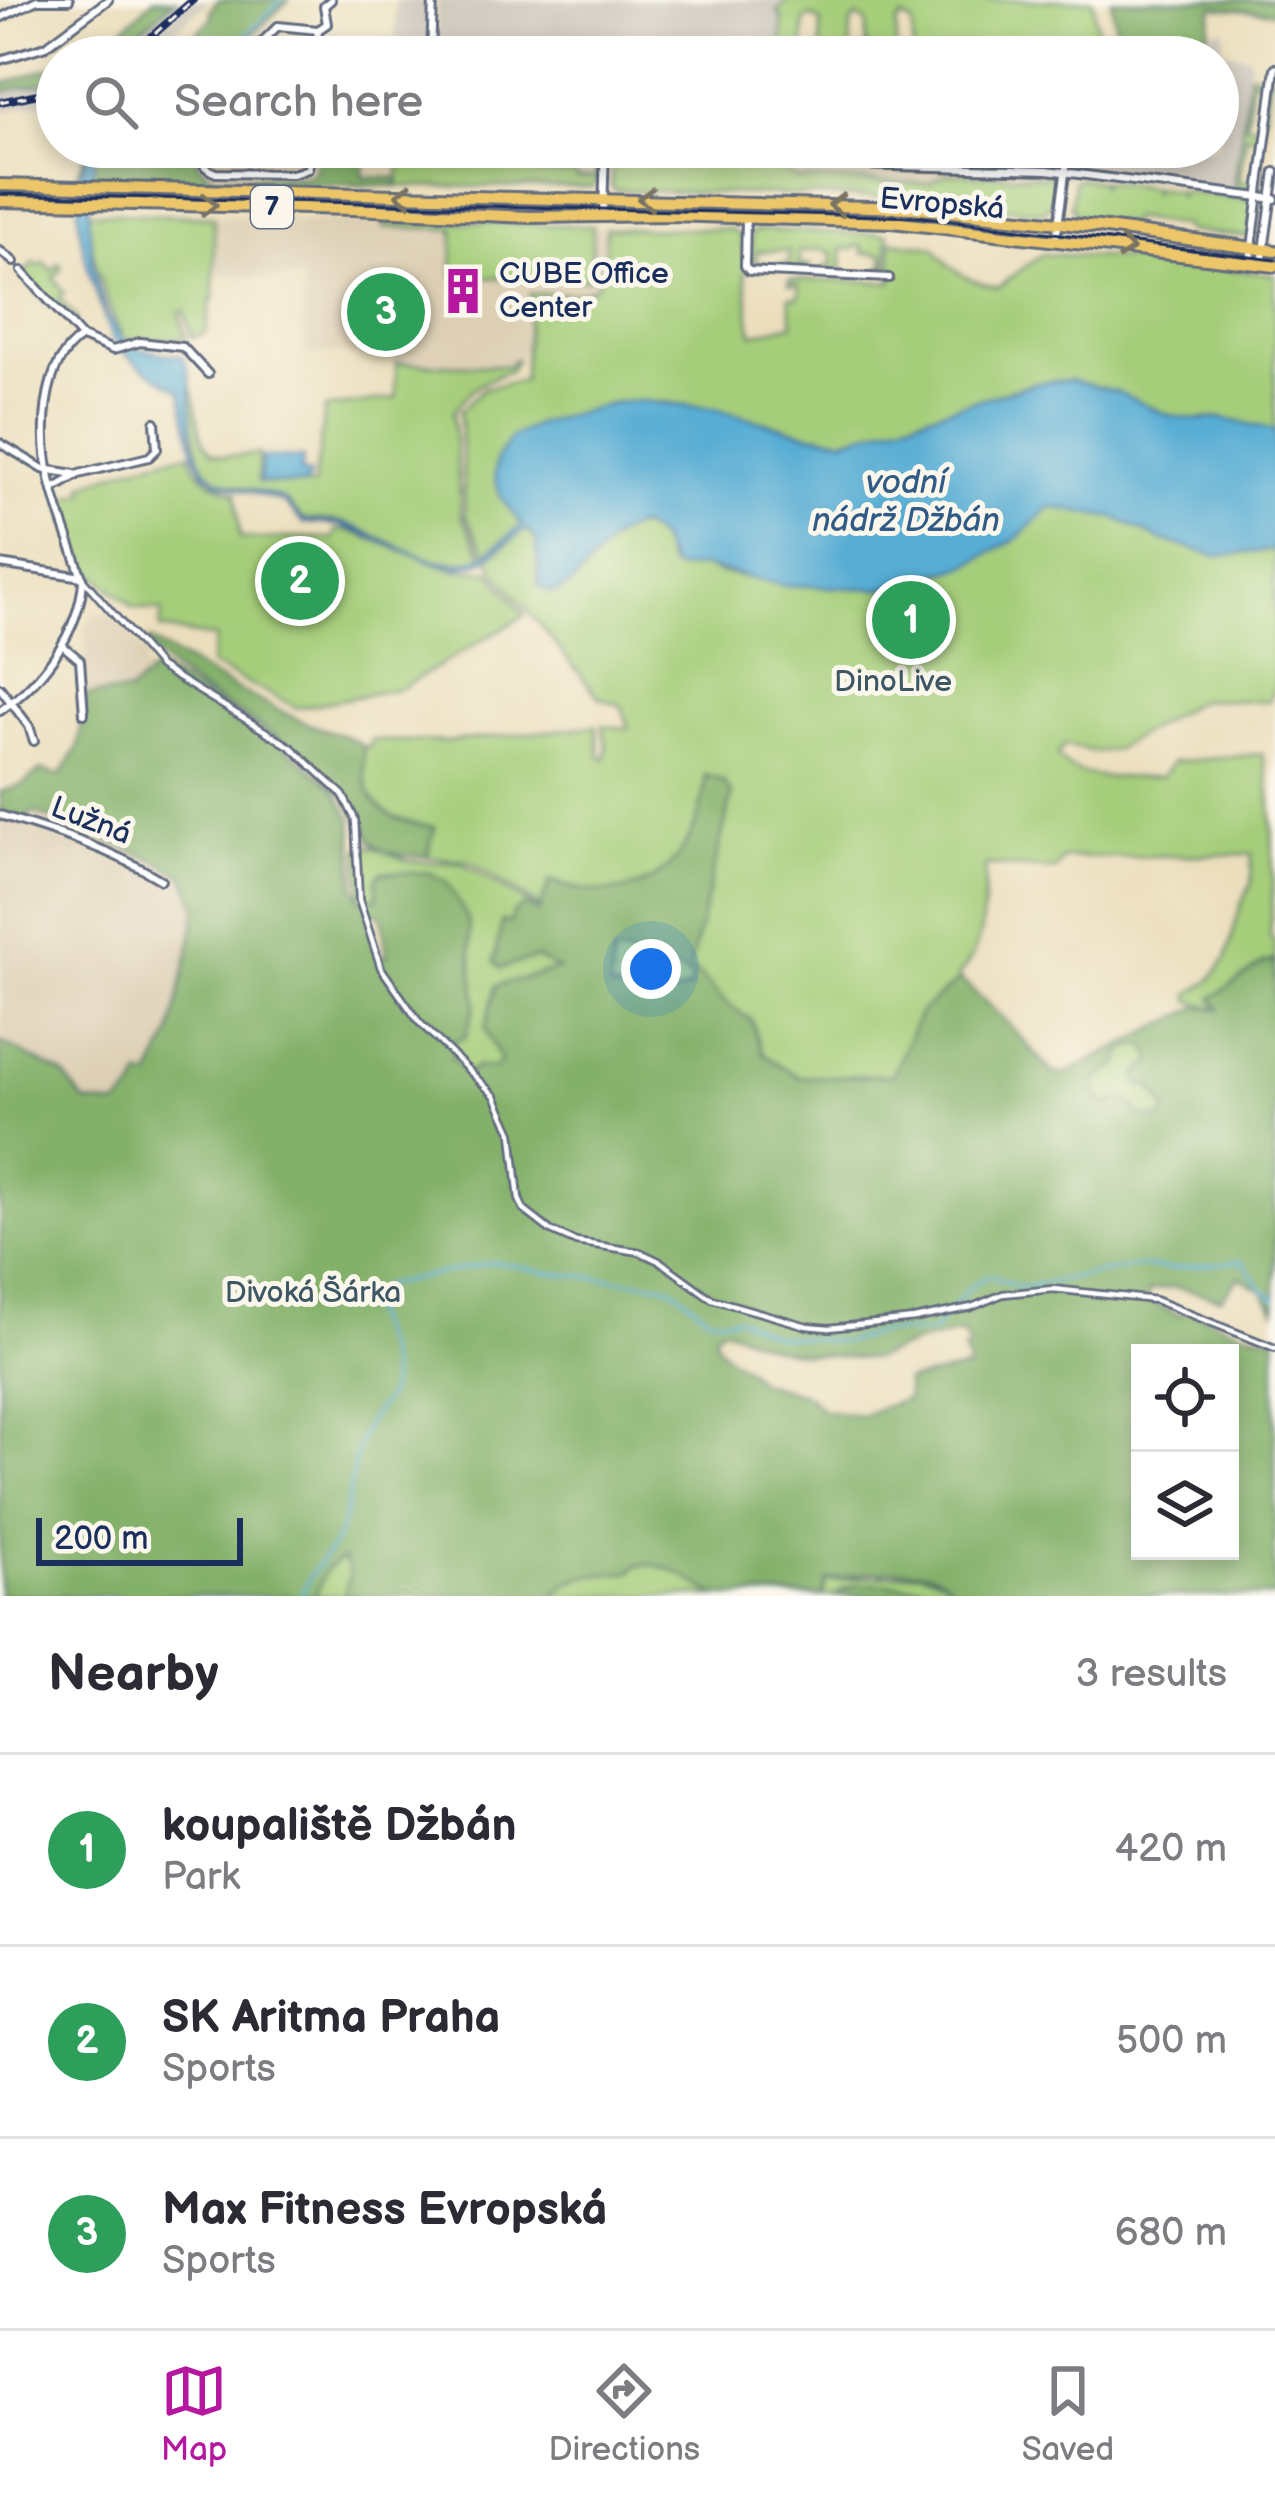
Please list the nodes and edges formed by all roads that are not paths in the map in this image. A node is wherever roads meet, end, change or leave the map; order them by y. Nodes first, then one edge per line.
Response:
1 (38, 0) edge
2 (69, 0) edge
3 (108, 0) edge
4 (331, 0) edge
5 (433, 0) edge
6 (0, 18) edge
7 (318, 30) junction
8 (59, 36) edge
9 (268, 36) edge
10 (318, 36) edge
11 (432, 36) edge
12 (36, 49) edge
13 (0, 60) edge
14 (1275, 68) edge
15 (1272, 112) edge
16 (205, 168) edge
17 (308, 168) edge
18 (605, 168) edge
19 (1011, 168) edge
20 (1066, 170) junction
21 (1275, 172) edge
22 (0, 185) edge
23 (1258, 197) junction
24 (604, 198) junction
25 (1273, 199) edge
26 (0, 201) edge
27 (603, 218) junction
28 (746, 218) junction
29 (1058, 222) junction
30 (1056, 240) junction
31 (1264, 250) edge
32 (0, 251) edge
33 (14, 262) dead end
34 (1262, 265) edge
35 (22, 271) dead end
36 (889, 278) dead end
37 (82, 337) junction
38 (208, 374) dead end
39 (154, 422) dead end
40 (0, 443) edge
41 (49, 471) junction
42 (79, 474) junction
43 (53, 489) junction
44 (0, 564) edge
45 (82, 577) junction
46 (62, 645) junction
47 (0, 688) edge
48 (11, 703) junction
49 (0, 711) edge
50 (84, 714) dead end
51 (34, 741) dead end
52 (0, 815) edge
53 (161, 880) dead end
54 (1275, 1348) edge

1 - 2 street
1 - 6 street
3 - 8 street
4 - 7 street
5 - 11 street
7 - 9 street
7 - 10 street
12 - 13 street
14 - 15 street
15 - 23 street
16 - 17 street
18 - 24 street
19 - 20 street
20 - 23 street
20 - 29 street
21 - 25 street
24 -> 22 main road, Evropská / 7
23 - 25 street
23 - 31 street
24 - 27 street
29 -> 24 main road, Evropská / 7
25 - 31 street
26 -> 27 main road, Evropská / 7
27 - 28 main road, Evropská / 7
28 - 30 main road, Evropská / 7
28 - 36 street
29 - 30 street
29 - 31 main road, Evropská / 7
30 -> 34 main road, Evropská / 7
31 - 34 street
32 - 33 street
35 - 37 street
37 - 38 street
37 - 41 street
39 - 42 street
40 - 41 street
41 - 42 street
41 - 43 street
42 - 43 street
43 - 45 street
44 - 45 street
45 - 46 street
45 - 54 street
46 - 48 street
46 - 50 street
47 - 48 street
48 - 49 street
48 - 51 street
52 - 53 street, Lužná

